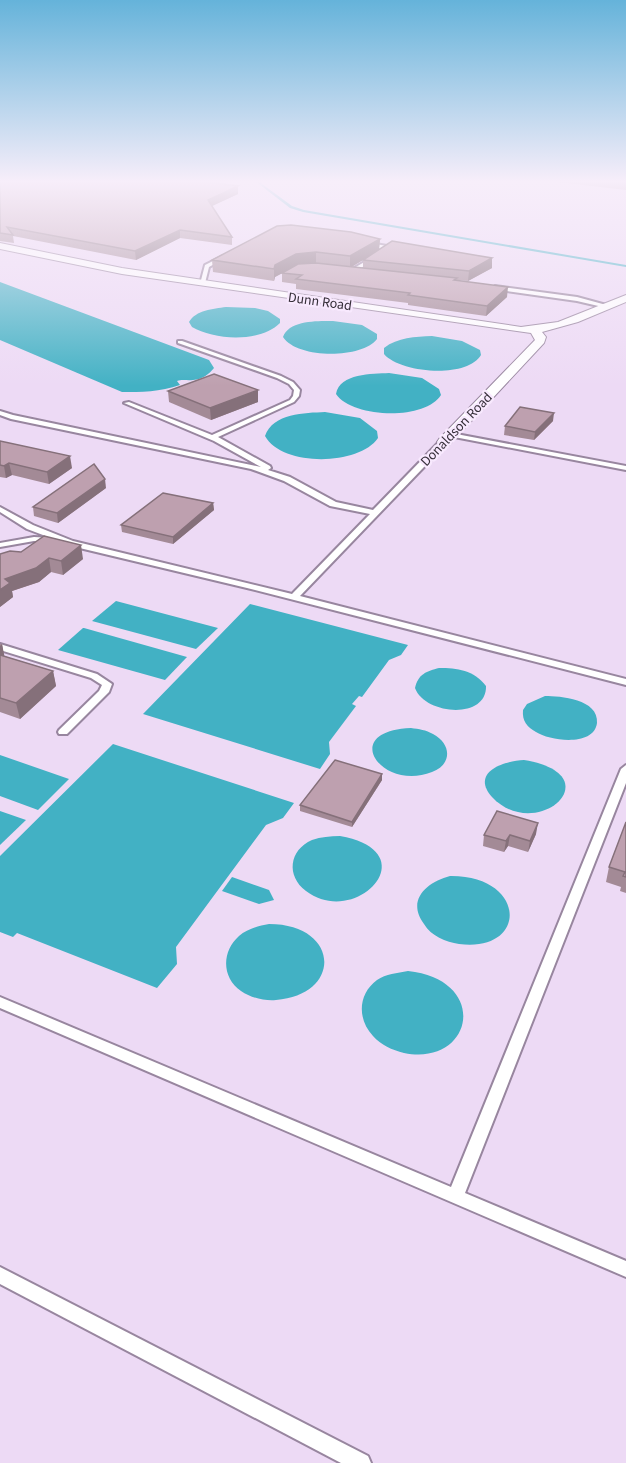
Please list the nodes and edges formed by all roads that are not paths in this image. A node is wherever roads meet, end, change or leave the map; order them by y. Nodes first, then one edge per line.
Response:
1 (15, 249) edge
2 (386, 249) edge
3 (227, 255) edge
4 (340, 271) edge
5 (351, 272) junction
6 (362, 273) edge
7 (201, 283) junction
8 (484, 287) edge
9 (626, 298) edge
10 (608, 306) junction
11 (534, 330) junction
12 (180, 342) dead end
13 (127, 404) dead end
14 (0, 413) edge
15 (11, 417) junction
16 (0, 423) edge
17 (213, 437) junction
18 (448, 439) junction
19 (626, 468) edge
20 (277, 475) junction
21 (0, 509) edge
22 (374, 513) junction
23 (70, 543) junction
24 (0, 545) edge
25 (294, 597) junction
26 (0, 647) edge
27 (626, 682) edge
28 (63, 732) dead end
29 (626, 769) edge
30 (0, 1002) edge
31 (456, 1195) junction
32 (626, 1269) edge
33 (0, 1275) edge
34 (361, 1463) edge

1 - 7 street, Dunn Road
2 - 5 lane
3 - 7 lane
4 - 5 lane
5 - 6 lane
7 - 11 street, Dunn Road
8 - 10 lane
9 - 10 street
10 - 11 street
11 - 18 street, Donaldson Road
12 - 17 lane
13 - 17 lane
14 - 15 lane
15 - 16 lane
15 - 20 lane
17 - 20 lane
18 - 19 lane
18 - 22 lane, Donaldson Road
20 - 22 lane
21 - 23 lane
22 - 25 lane, Donaldson Road
23 - 24 lane
23 - 25 lane
25 - 27 lane
26 - 28 lane
29 - 31 lane
30 - 31 lane
31 - 32 lane
33 - 34 lane

